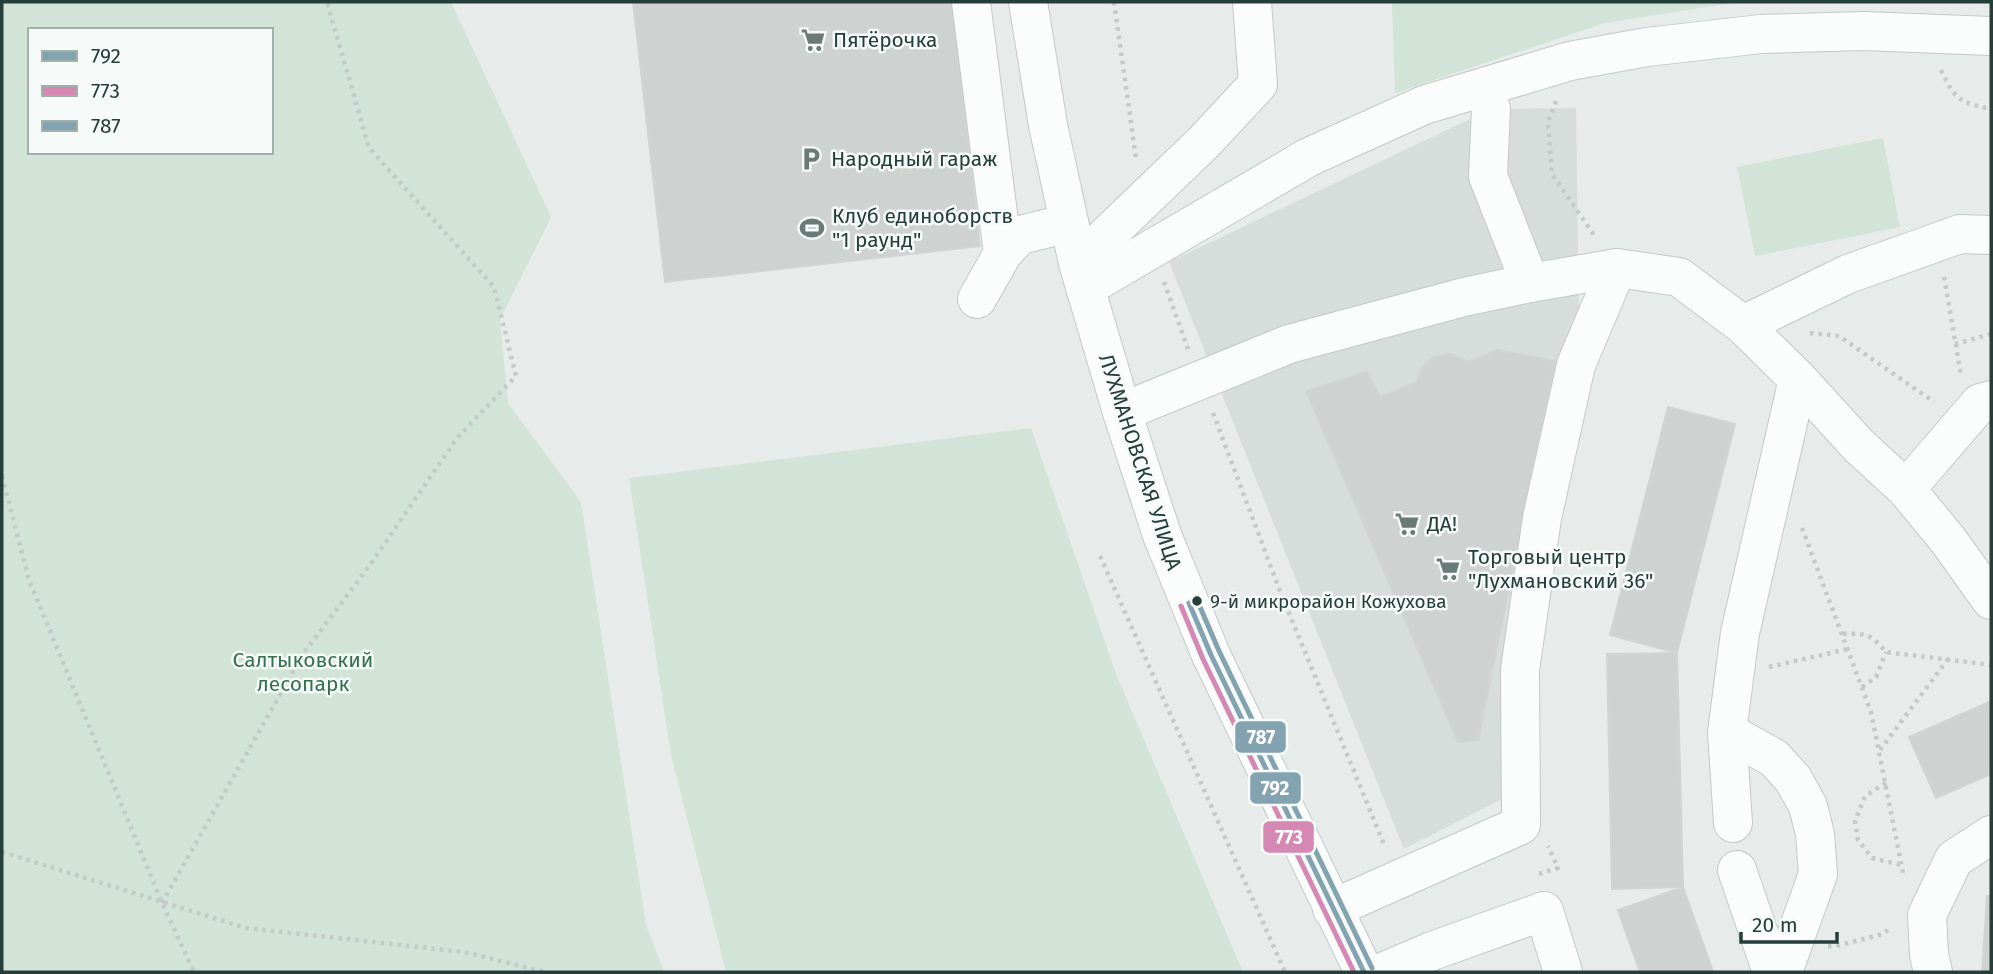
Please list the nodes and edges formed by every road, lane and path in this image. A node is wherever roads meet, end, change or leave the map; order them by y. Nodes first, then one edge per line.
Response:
1 (327, 2) edge
2 (971, 2) edge
3 (1028, 2) edge
4 (1114, 2) edge
5 (1252, 2) edge
6 (1991, 36) edge
7 (1570, 61) junction
8 (1484, 87) junction
9 (1142, 203) junction
10 (1069, 223) junction
11 (1991, 235) edge
12 (1938, 241) junction
13 (1152, 248) junction
14 (1003, 253) junction
15 (1617, 268) junction
16 (1082, 276) junction
17 (1530, 283) junction
18 (977, 299) dead end
19 (1743, 326) junction
20 (1798, 331) dead end
21 (1991, 334) edge
22 (1798, 379) junction
23 (1201, 381) junction
24 (1977, 411) edge
25 (1122, 412) junction
26 (2, 476) edge
27 (1906, 489) junction
28 (1797, 517) dead end
29 (1100, 556) dead end
30 (1991, 600) edge
31 (1842, 635) junction
32 (1848, 649) junction
33 (1886, 652) junction
34 (1948, 659) junction
35 (1991, 665) edge
36 (1734, 676) junction
37 (1862, 687) junction
38 (1727, 732) junction
39 (1879, 751) junction
40 (1886, 783) junction
41 (1733, 823) dead end
42 (1991, 835) edge
43 (2, 852) edge
44 (1902, 865) junction
45 (1737, 870) dead end
46 (1398, 878) junction
47 (162, 903) junction
48 (1332, 909) junction
49 (1927, 915) junction
50 (1883, 934) dead end
51 (1836, 946) dead end
52 (194, 972) edge
53 (546, 972) edge
54 (1285, 972) edge
55 (1364, 972) edge
56 (1383, 972) edge
57 (1563, 972) edge
58 (1772, 972) edge
59 (1783, 972) edge
60 (1933, 972) edge

1 - 47 path
2 - 14 street
3 - 10 street, ЛУХМАНОВСКАЯ УЛИЦА
4 - 9 path
5 - 9 street
6 - 7 street
7 - 8 street
7 - 15 path
8 - 13 street
8 - 17 street
9 - 16 street
10 - 14 street
10 - 16 street, ЛУХМАНОВСКАЯ УЛИЦА
11 - 12 street
12 - 19 street
12 - 21 path
13 - 16 street
13 - 23 path
14 - 18 street
15 - 17 street
15 - 19 street
15 - 46 street
16 - 25 street, ЛУХМАНОВСКАЯ УЛИЦА
17 - 23 street
19 - 22 street
20 - 24 path
22 - 27 street
22 - 36 street
23 - 25 street
23 - 46 path
24 - 27 street
25 - 48 street, ЛУХМАНОВСКАЯ УЛИЦА
26 - 47 path
27 - 30 street
28 - 31 path
29 - 54 path
31 - 32 path
31 - 33 path
32 - 36 path
32 - 37 path
33 - 34 path
33 - 37 path
34 - 35 path
34 - 39 path
36 - 38 street
37 - 39 path
38 - 41 street
38 - 59 street
39 - 40 path
40 - 44 path
40 - 44 path
42 - 49 street
43 - 47 path
44 - 49 path
45 - 58 street
46 - 48 street
47 - 52 path
47 - 53 path
48 - 55 street, ЛУХМАНОВСКАЯ УЛИЦА
49 - 60 street
50 - 51 path
56 - 57 street

